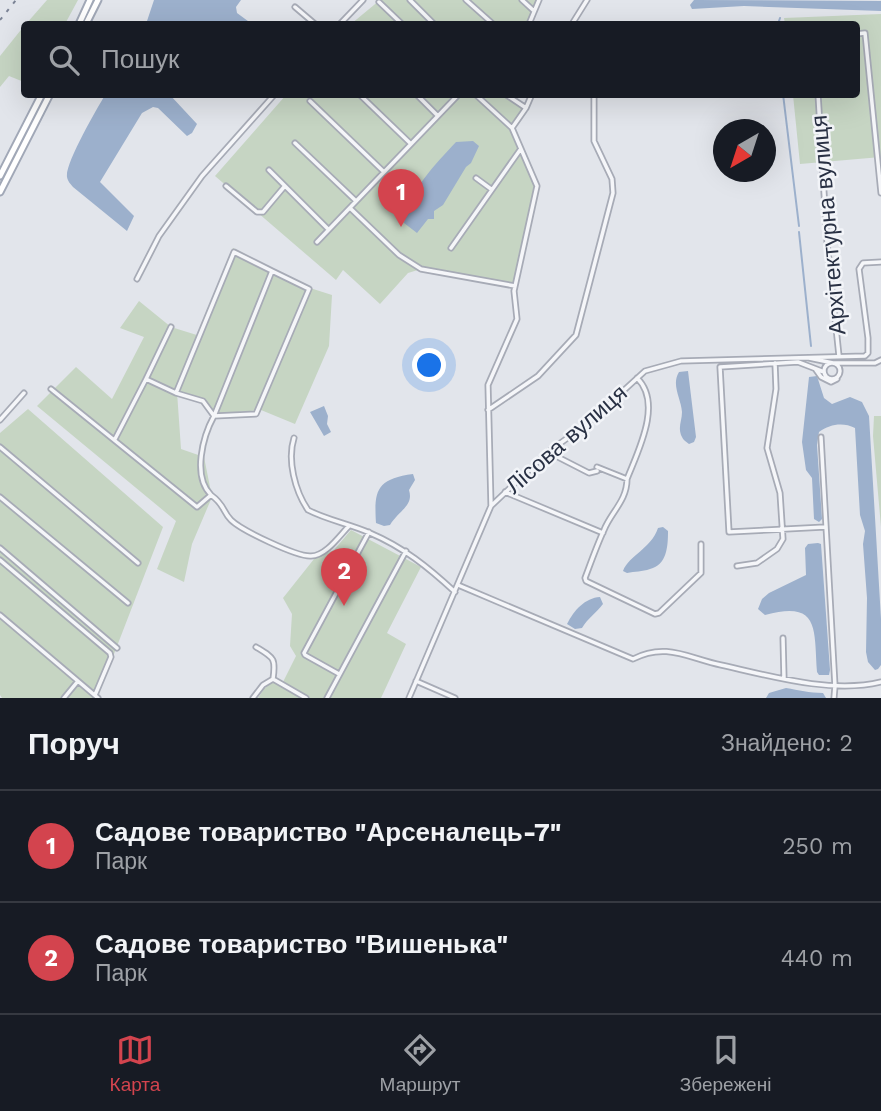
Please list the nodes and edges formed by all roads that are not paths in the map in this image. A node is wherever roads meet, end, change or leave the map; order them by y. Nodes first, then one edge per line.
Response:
1 (90, 0) edge
2 (98, 0) edge
3 (363, 0) edge
4 (410, 0) edge
5 (466, 0) edge
6 (522, 0) edge
7 (538, 0) edge
8 (587, 0) edge
9 (379, 2) dead end
10 (295, 6) dead end
11 (534, 11) junction
12 (80, 21) edge
13 (88, 21) edge
14 (312, 21) edge
15 (343, 21) edge
16 (399, 21) edge
17 (432, 21) edge
18 (490, 21) edge
19 (530, 21) edge
20 (574, 21) edge
21 (860, 34) edge
22 (40, 98) edge
23 (48, 98) edge
24 (271, 98) edge
25 (363, 98) edge
26 (420, 98) edge
27 (455, 98) edge
28 (479, 98) edge
29 (511, 98) edge
30 (530, 98) edge
31 (595, 98) edge
32 (818, 98) edge
33 (310, 101) dead end
34 (526, 108) junction
35 (438, 116) junction
36 (512, 128) junction
37 (295, 143) dead end
38 (411, 144) junction
39 (520, 150) junction
40 (268, 170) dead end
41 (384, 172) junction
42 (0, 176) edge
43 (476, 178) dead end
44 (226, 186) dead end
45 (284, 187) junction
46 (491, 189) junction
47 (0, 192) edge
48 (881, 193) edge
49 (356, 201) junction
50 (349, 208) junction
51 (328, 229) junction
52 (317, 242) dead end
53 (451, 248) dead end
54 (881, 262) edge
55 (272, 271) junction
56 (137, 279) dead end
57 (516, 286) junction
58 (171, 327) dead end
59 (839, 356) junction
60 (807, 358) junction
61 (817, 360) junction
62 (881, 360) edge
63 (775, 363) junction
64 (833, 363) junction
65 (815, 368) junction
66 (824, 371) junction
67 (839, 374) junction
68 (637, 378) junction
69 (146, 379) junction
70 (51, 388) dead end
71 (24, 393) dead end
72 (176, 393) junction
73 (488, 410) junction
74 (214, 416) junction
75 (0, 420) edge
76 (821, 437) dead end
77 (294, 438) dead end
78 (114, 439) junction
79 (0, 447) edge
80 (548, 452) junction
81 (627, 479) junction
82 (505, 492) junction
83 (211, 495) junction
84 (0, 497) edge
85 (491, 506) junction
86 (349, 526) junction
87 (825, 527) junction
88 (784, 528) junction
89 (369, 532) junction
90 (603, 533) junction
91 (701, 544) dead end
92 (0, 548) edge
93 (406, 551) junction
94 (0, 560) edge
95 (138, 563) dead end
96 (737, 566) dead end
97 (458, 585) junction
98 (454, 592) junction
99 (128, 603) dead end
100 (0, 615) edge
101 (783, 638) dead end
102 (256, 647) dead end
103 (117, 648) dead end
104 (340, 674) junction
105 (784, 678) junction
106 (273, 679) junction
107 (78, 681) junction
108 (416, 681) junction
109 (881, 682) edge
110 (835, 686) junction
111 (96, 697) edge
112 (64, 698) edge
113 (253, 698) edge
114 (306, 698) edge
115 (327, 698) edge
116 (409, 698) edge
117 (455, 698) edge
118 (834, 698) edge

1 - 12 main road
2 - 13 main road
3 - 15 street
4 - 17 street
5 - 18 street
6 - 11 street
7 - 11 street
8 - 20 street
9 - 16 street
10 - 14 street
11 - 19 street
21 - 48 street
22 - 42 main road
23 - 47 main road
24 - 56 street
25 - 38 street
26 - 35 street
27 - 35 street
28 - 36 street
29 - 34 street
30 - 34 street
31 - 73 street
32 - 59 street, Архітектурна вулиця
33 - 41 street
34 - 36 street
35 - 38 street
36 - 39 street
37 - 49 street
38 - 41 street
39 - 46 street
39 - 57 street
40 - 45 street
41 - 49 street
43 - 46 street
44 - 45 street
45 - 51 street
46 - 53 street
49 - 50 street
50 - 51 street
50 - 57 street
51 - 52 street
54 - 59 street
55 - 72 street
55 - 74 street
55 - 74 street
57 - 73 street
58 - 69 street
59 - 60 street
60 - 61 street
60 - 68 street, Лісова вулиця
61 - 64 street
61 - 66 street
62 - 64 street
63 - 65 street
63 - 88 street
63 - 88 street
64 - 66 street
64 - 67 street
65 - 66 street
65 - 67 street
66 - 67 street
68 - 80 street, Лісова вулиця
68 - 81 street
69 - 72 street
69 - 78 street
70 - 78 street
71 - 75 street
72 - 74 street
73 - 85 street
74 - 83 street
76 - 87 street
77 - 86 street
78 - 83 street
79 - 95 street
80 - 81 street
80 - 82 street, Лісова вулиця
81 - 90 street
82 - 85 street, Лісова вулиця
82 - 90 street
83 - 86 street
84 - 99 street
85 - 97 street, Лісова вулиця
86 - 89 street
87 - 88 street
87 - 110 street
88 - 96 street
89 - 93 street
89 - 104 street
90 - 91 street
92 - 103 street
93 - 98 street
93 - 104 street
94 - 111 street
97 - 98 street, Лісова вулиця
97 - 105 street
98 - 108 street, Лісова вулиця
100 - 107 street
101 - 105 street
102 - 106 street
104 - 115 street
105 - 110 street
106 - 113 street
106 - 114 street
107 - 111 street
107 - 112 street
108 - 116 street, Лісова вулиця
108 - 117 street
109 - 110 street
110 - 118 street

